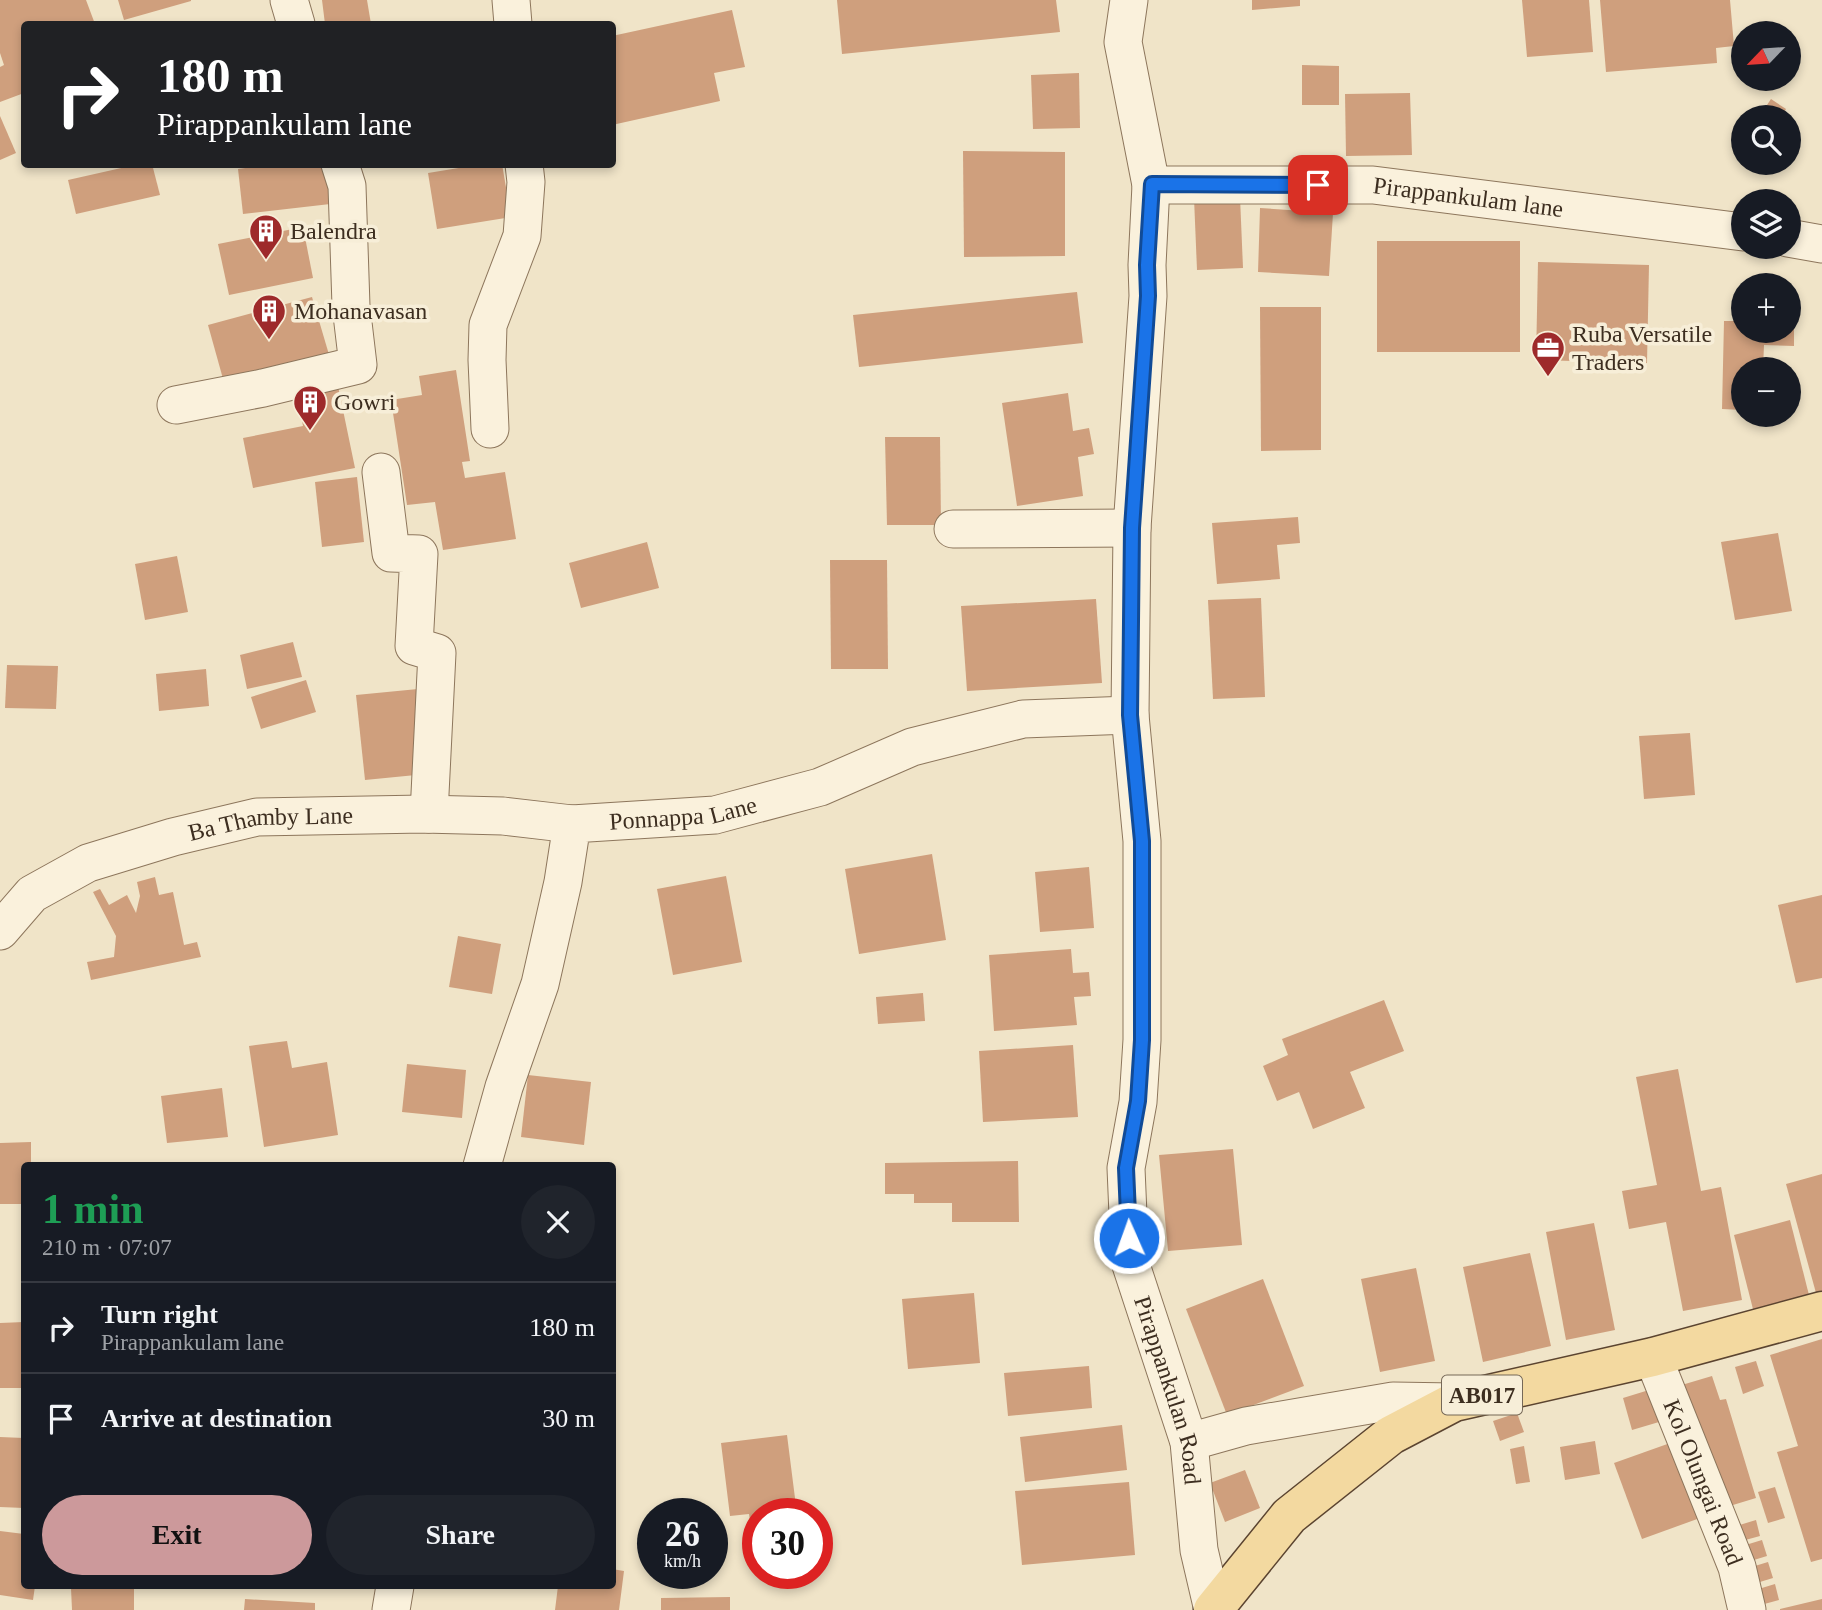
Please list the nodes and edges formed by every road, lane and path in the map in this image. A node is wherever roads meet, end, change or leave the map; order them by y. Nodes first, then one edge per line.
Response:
1 (289, 0) edge
2 (511, 0) edge
3 (1129, 0) edge
4 (295, 21) edge
5 (513, 21) edge
6 (341, 168) edge
7 (524, 168) edge
8 (1152, 184) junction
9 (1731, 230) edge
10 (1801, 240) edge
11 (1822, 244) edge
12 (176, 405) dead end
13 (491, 429) dead end
14 (381, 472) dead end
15 (1132, 528) junction
16 (953, 529) dead end
17 (1130, 715) junction
18 (429, 814) junction
19 (572, 824) junction
20 (0, 931) edge
21 (483, 1162) edge
22 (1822, 1311) edge
23 (1653, 1357) junction
24 (1454, 1402) junction
25 (1189, 1442) junction
26 (394, 1589) edge
27 (391, 1610) edge
28 (1213, 1610) edge
29 (1747, 1610) edge

1 - 4 street
2 - 5 street
3 - 8 street, Pirappankulan Road
6 - 12 street
7 - 13 street
8 - 9 street, Pirappankulam lane
8 - 15 street, Pirappankulan Road
10 - 11 street
14 - 18 street
15 - 16 street
15 - 17 street, Pirappankulan Road
17 - 19 street, Ponnappa Lane
17 - 25 street, Pirappankulan Road
18 - 19 street, Ba Thamby Lane
18 - 20 street, Ba Thamby Lane
19 - 21 street, Ponnappa Lane
22 - 23 main road, AB017
23 - 24 main road, AB017
23 - 29 street, Kol Olungai Road
24 - 25 street
24 - 28 main road, AB017
25 - 28 street, Pirappankulan Road
26 - 27 street

